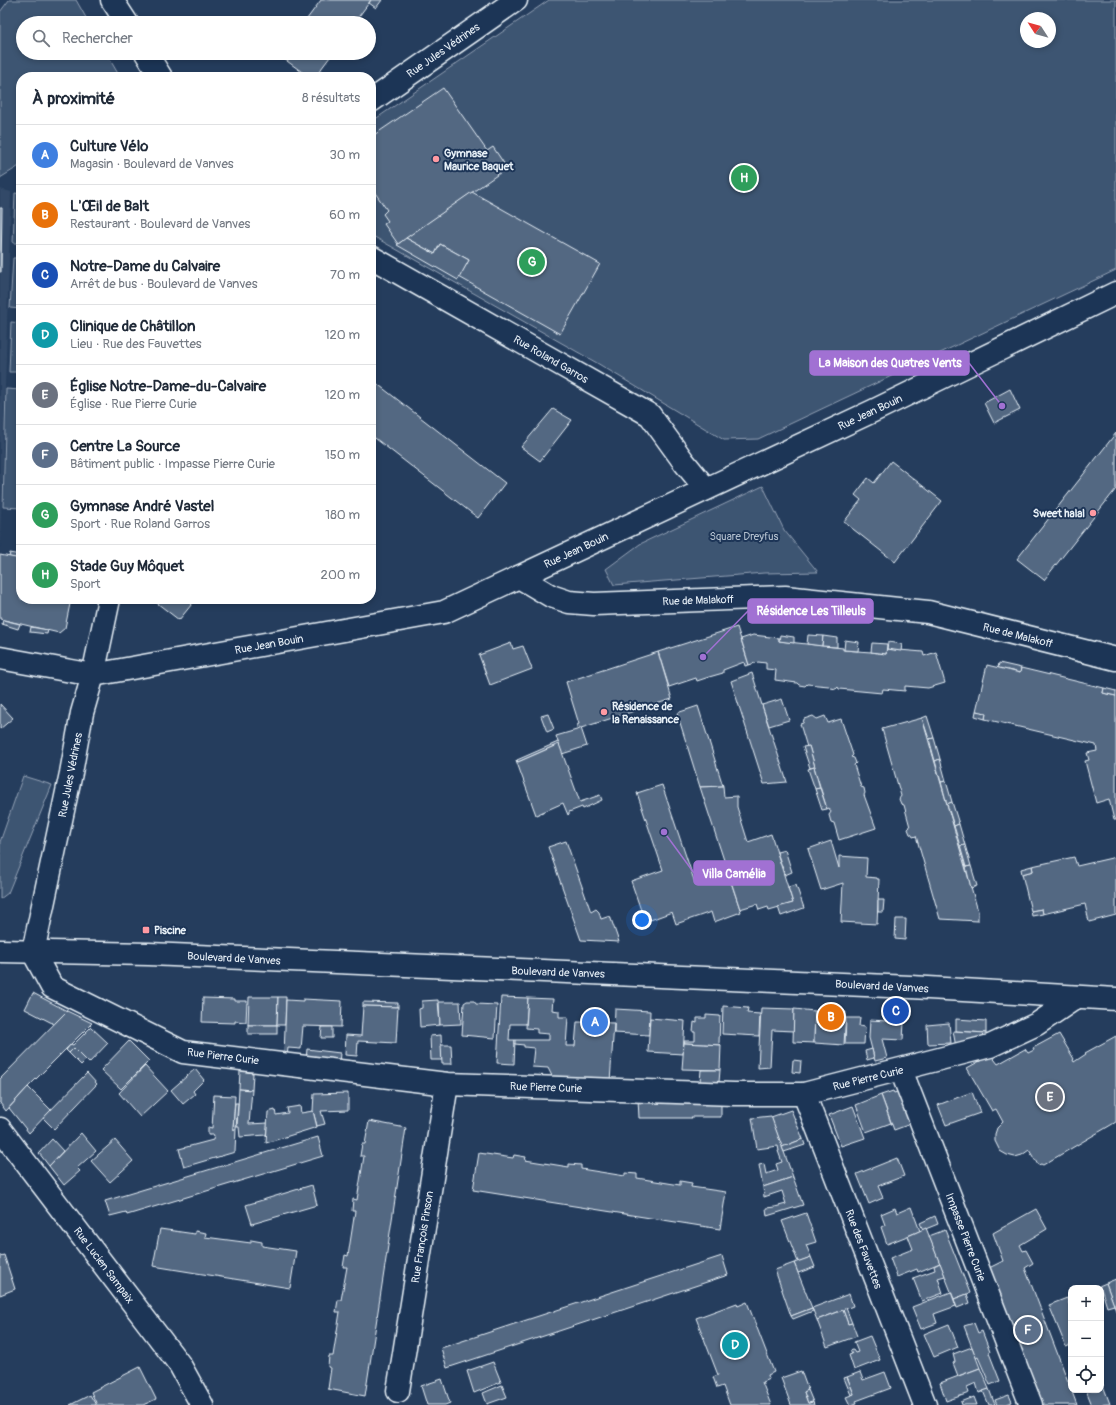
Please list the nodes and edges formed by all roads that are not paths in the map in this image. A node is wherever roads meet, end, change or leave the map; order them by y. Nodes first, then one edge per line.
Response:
1 (112, 0) edge
2 (516, 0) edge
3 (122, 16) edge
4 (150, 60) edge
5 (158, 72) edge
6 (376, 98) edge
7 (376, 260) edge
8 (1116, 293) edge
9 (706, 489) junction
10 (519, 577) junction
11 (108, 604) edge
12 (0, 658) edge
13 (1116, 659) edge
14 (93, 675) junction
15 (0, 951) edge
16 (33, 952) junction
17 (1077, 997) junction
18 (1116, 999) edge
19 (901, 1070) junction
20 (447, 1084) junction
21 (804, 1094) junction
22 (0, 1129) edge
23 (402, 1400) edge
24 (202, 1405) edge
25 (925, 1405) edge
26 (1031, 1405) edge

1 - 3 street
2 - 6 street, Rue Jules Védrines
4 - 5 street
7 - 9 street, Rue Roland Garros
8 - 9 street, Rue Jean Bouin
9 - 10 street, Rue Jean Bouin
10 - 13 street, Rue de Malakoff
10 - 14 street, Rue Jean Bouin
11 - 14 street, Rue Jules Védrines
12 - 14 street, Rue Jean Bouin
14 - 16 street, Rue Jules Védrines
15 - 16 street, Boulevard de Vanves
16 - 17 street, Boulevard de Vanves
16 - 20 street, Rue Pierre Curie
17 - 18 street, Boulevard de Vanves
17 - 19 street, Rue Pierre Curie
19 - 21 street, Rue Pierre Curie
19 - 26 street, Impasse Pierre Curie
20 - 21 street, Rue Pierre Curie
20 - 23 street, Rue François Pinson
21 - 25 street, Rue des Fauvettes
22 - 24 street, Rue Lucien Sampaix

